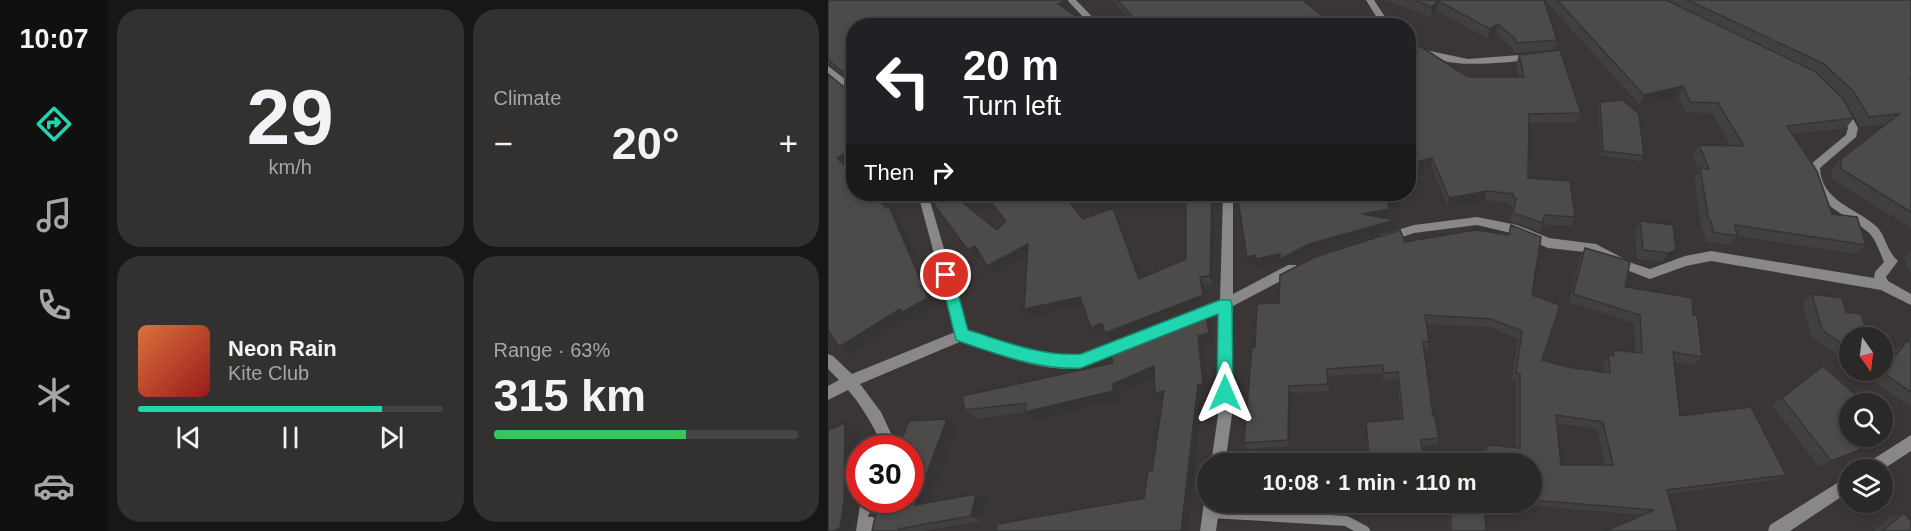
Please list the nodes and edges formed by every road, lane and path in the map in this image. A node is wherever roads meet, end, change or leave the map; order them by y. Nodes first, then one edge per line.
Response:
1 (1071, 0) edge
2 (1370, 0) edge
3 (1089, 18) edge
4 (1382, 18) edge
5 (1416, 47) edge
6 (1545, 56) edge
7 (828, 69) edge
8 (846, 85) edge
9 (1835, 99) edge
10 (925, 201) edge
11 (1228, 201) edge
12 (1368, 243) edge
13 (1301, 265) edge
14 (1883, 285) junction
15 (1911, 300) edge
16 (1225, 304) junction
17 (1181, 321) edge
18 (962, 335) junction
19 (1137, 339) edge
20 (828, 360) edge
21 (851, 380) junction
22 (828, 393) edge
23 (885, 435) edge
24 (1911, 442) edge
25 (1220, 453) edge
26 (1886, 459) edge
27 (1839, 489) edge
28 (867, 513) edge
29 (1211, 513) edge
30 (1264, 513) edge
31 (864, 531) edge
32 (1208, 531) edge
33 (1365, 531) edge
34 (1776, 531) edge

1 - 3 street
2 - 4 street
5 - 6 street
7 - 8 street
9 - 14 street
10 - 18 street
11 - 16 street
12 - 14 street
13 - 16 street
14 - 15 street
16 - 17 street
16 - 25 street
18 - 19 street
18 - 21 street
20 - 21 street
21 - 22 street
21 - 23 street
24 - 26 street
27 - 34 street
28 - 31 street
29 - 32 street
30 - 33 lane

